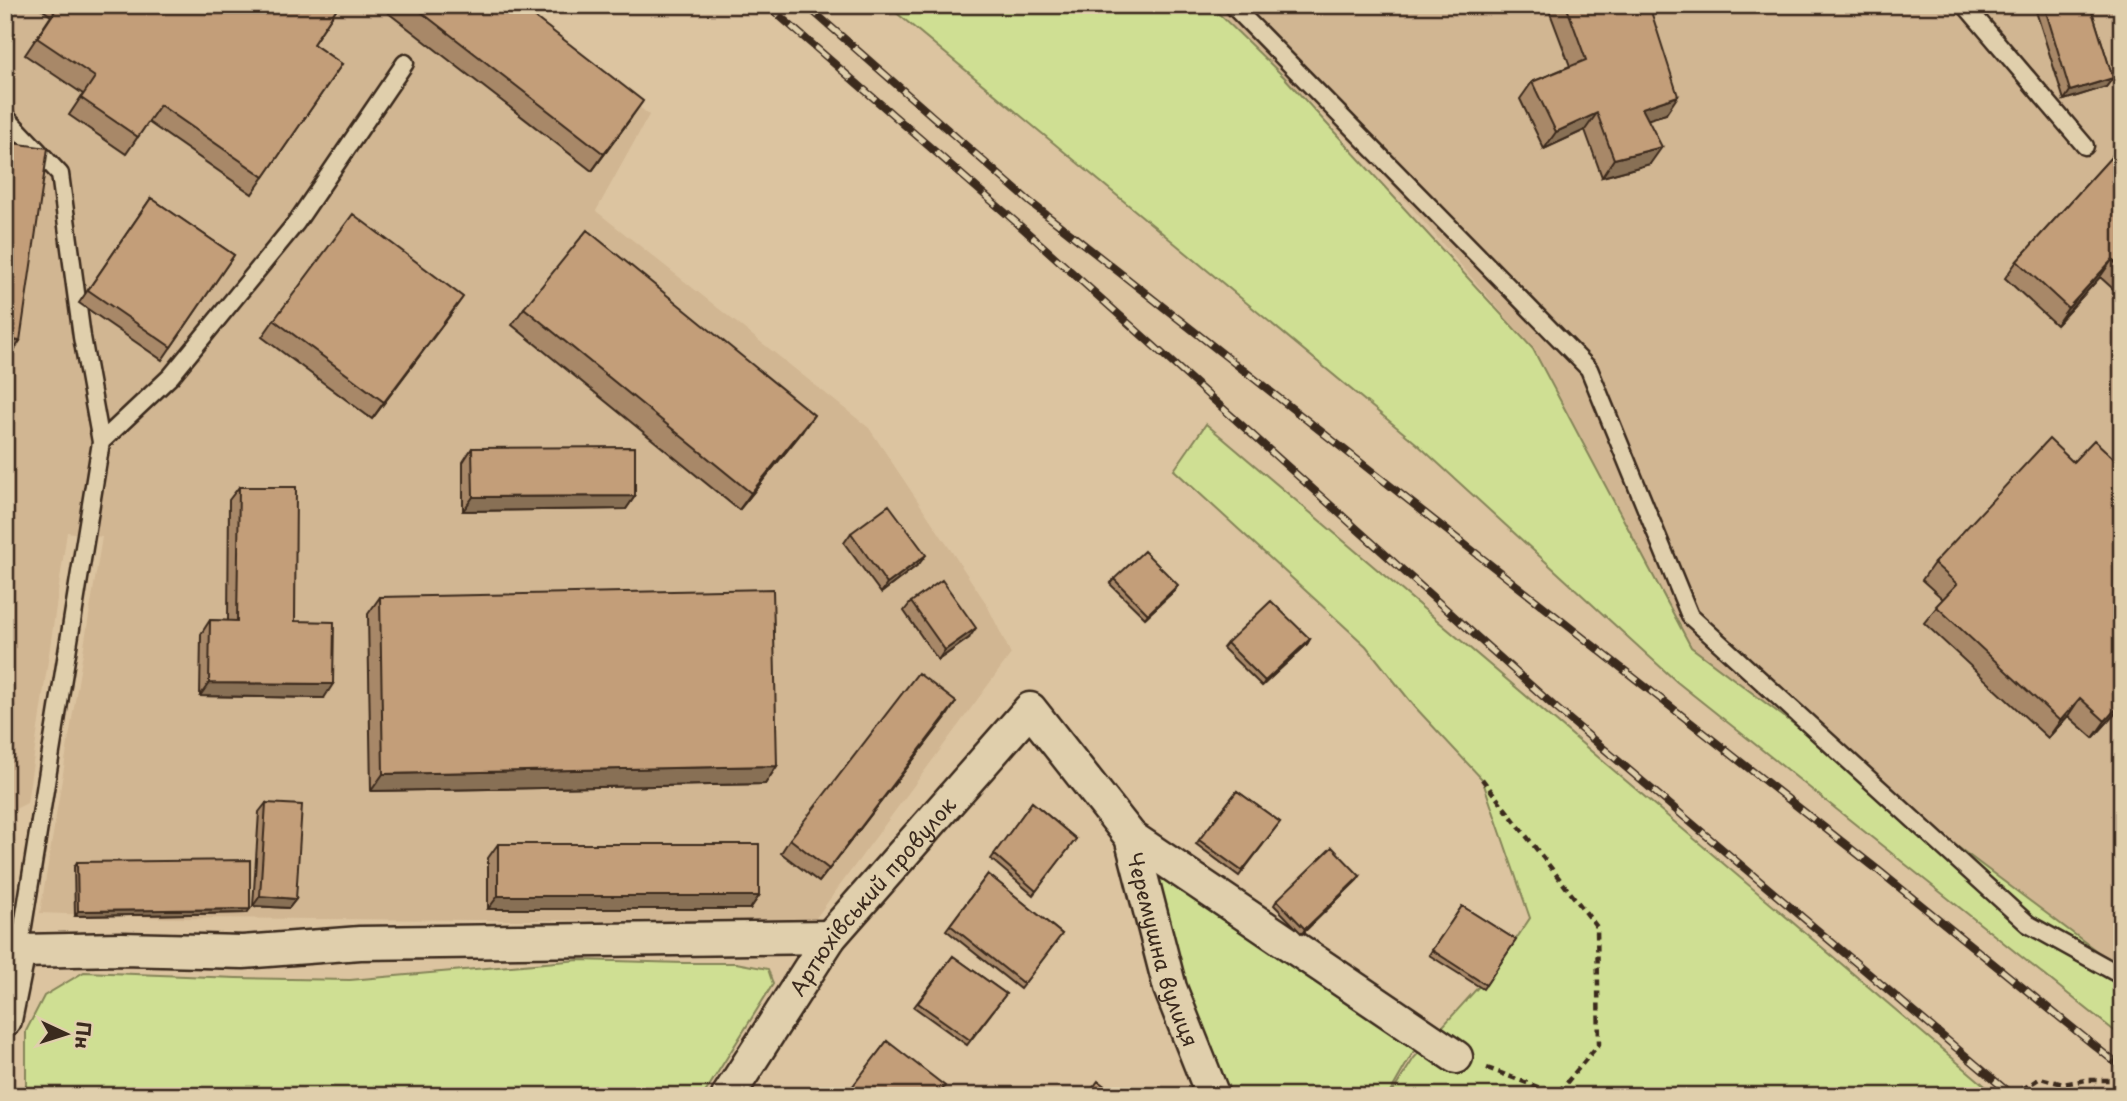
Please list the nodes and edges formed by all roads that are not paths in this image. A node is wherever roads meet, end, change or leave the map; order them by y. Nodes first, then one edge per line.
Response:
1 (1232, 5) edge
2 (1965, 5) edge
3 (405, 63) dead end
4 (5, 116) edge
5 (2085, 146) dead end
6 (101, 442) junction
7 (1030, 709) joint
8 (1131, 837) junction
9 (830, 937) junction
10 (12, 953) edge
11 (2122, 976) edge
12 (5, 1020) edge
13 (1456, 1057) road end
14 (728, 1096) edge
15 (1213, 1096) edge

1 - 11 lane
2 - 5 lane
3 - 6 lane
4 - 6 lane
6 - 10 lane
7 - 8 street, Черемушна вулиця
7 - 9 street, Артюхівський провулок
8 - 13 street
8 - 15 street, Черемушна вулиця
9 - 10 street
9 - 14 street, Артюхівський провулок
10 - 12 street

